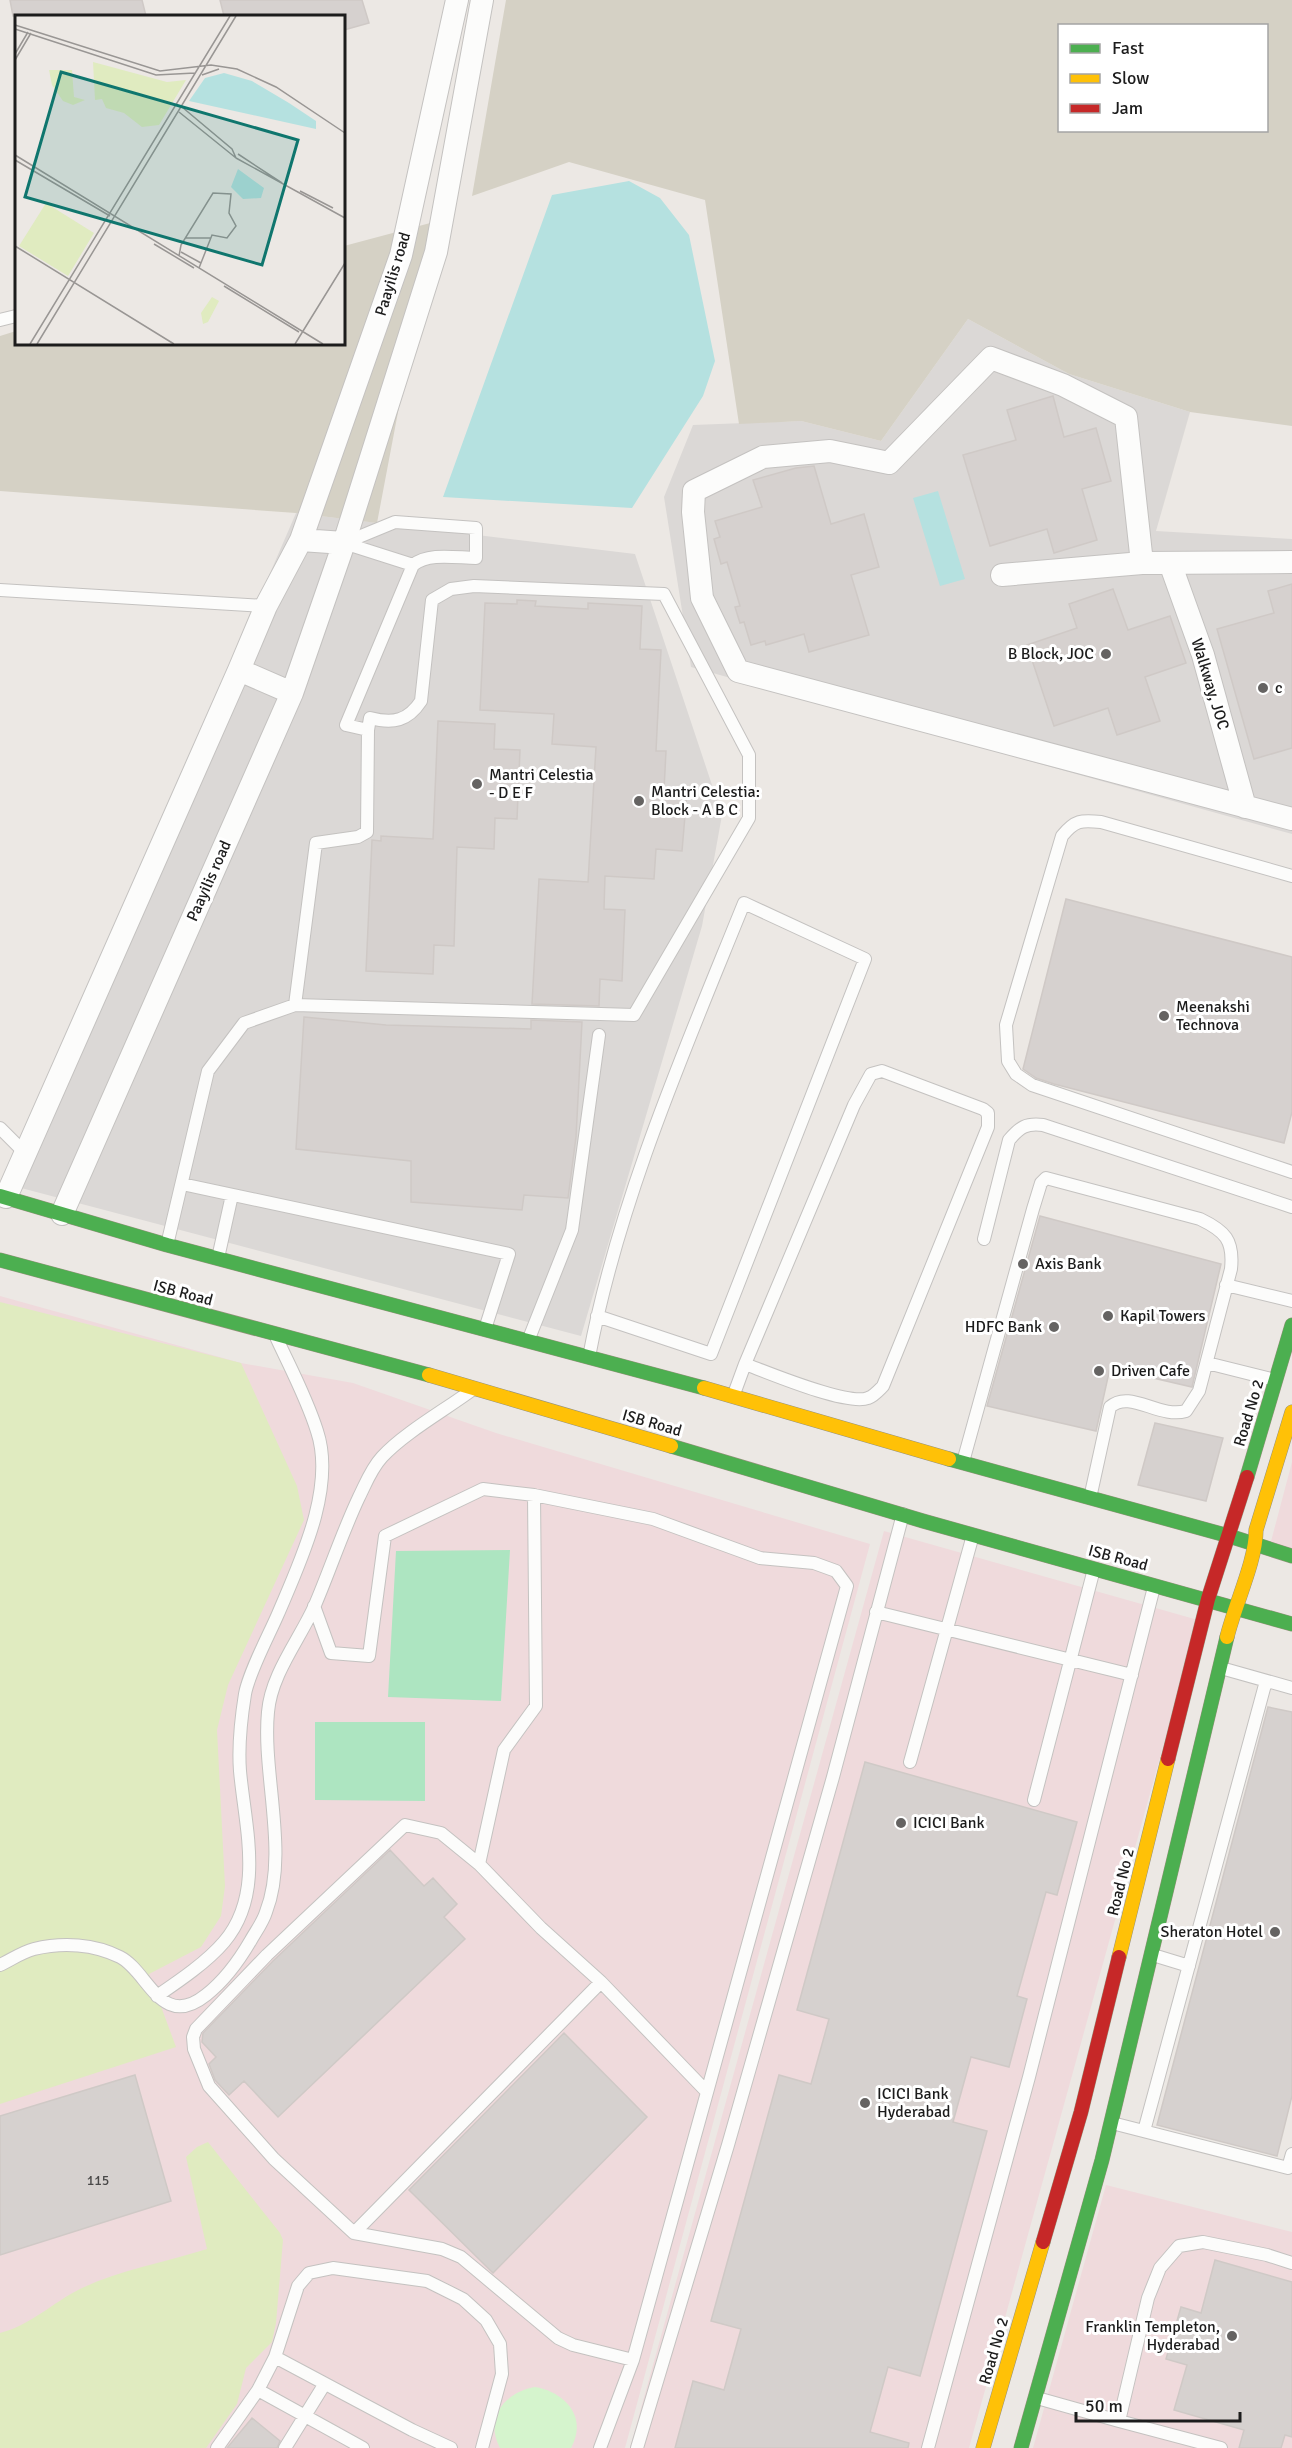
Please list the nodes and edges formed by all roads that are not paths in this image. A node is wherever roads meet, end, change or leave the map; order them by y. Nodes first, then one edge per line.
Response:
1 (457, 0) edge
2 (482, 0) edge
3 (15, 316) edge
4 (0, 320) edge
5 (300, 540) junction
6 (344, 543) junction
7 (1292, 562) edge
8 (1142, 563) junction
9 (1170, 563) junction
10 (413, 565) junction
11 (1002, 575) dead end
12 (0, 590) edge
13 (266, 606) junction
14 (239, 670) junction
15 (292, 693) junction
16 (368, 730) junction
17 (1245, 807) junction
18 (1292, 819) edge
19 (1292, 876) edge
20 (296, 1005) junction
21 (599, 1035) dead end
22 (0, 1128) edge
23 (25, 1153) junction
24 (1292, 1172) edge
25 (182, 1184) junction
26 (232, 1195) junction
27 (3, 1196) edge
28 (1292, 1207) edge
29 (62, 1214) junction
30 (984, 1239) dead end
31 (167, 1245) junction
32 (218, 1258) junction
33 (0, 1260) edge
34 (1226, 1285) junction
35 (1292, 1301) edge
36 (597, 1316) junction
37 (1292, 1325) edge
38 (485, 1329) junction
39 (275, 1335) junction
40 (528, 1341) junction
41 (588, 1358) junction
42 (1206, 1363) junction
43 (745, 1364) junction
44 (788, 1380) junction
45 (1276, 1380) junction
46 (476, 1388) junction
47 (734, 1395) junction
48 (778, 1408) junction
49 (1292, 1412) edge
50 (962, 1463) junction
51 (534, 1495) junction
52 (1090, 1499) junction
53 (903, 1514) junction
54 (973, 1535) junction
55 (1229, 1536) junction
56 (1256, 1546) junction
57 (1292, 1556) edge
58 (1094, 1568) junction
59 (1155, 1585) junction
60 (1208, 1599) junction
61 (314, 1606) junction
62 (1234, 1608) junction
63 (876, 1612) junction
64 (1292, 1624) edge
65 (947, 1630) junction
66 (1071, 1660) junction
67 (1220, 1668) junction
68 (1132, 1675) junction
69 (1266, 1681) junction
70 (1292, 1688) edge
71 (910, 1762) dead end
72 (1034, 1800) dead end
73 (479, 1864) junction
74 (1151, 1954) junction
75 (0, 1965) edge
76 (1189, 1966) junction
77 (601, 1982) junction
78 (157, 1996) junction
79 (707, 2092) junction
80 (1111, 2123) junction
81 (1144, 2131) junction
82 (1292, 2154) edge
83 (354, 2233) junction
84 (1292, 2263) edge
85 (275, 2357) junction
86 (633, 2360) junction
87 (324, 2385) junction
88 (258, 2390) junction
89 (1035, 2398) junction
90 (306, 2415) junction
91 (1119, 2421) junction
92 (356, 2446) edge
93 (217, 2448) edge
94 (285, 2448) edge
95 (451, 2448) edge
96 (482, 2448) edge
97 (600, 2448) edge
98 (638, 2448) edge
99 (928, 2448) edge
100 (982, 2448) edge
101 (1021, 2448) edge
102 (1221, 2448) edge

1 - 5 street, Paayilis road
2 - 6 street, Paayilis road
3 - 4 lane
5 - 6 street
5 - 13 street, Paayilis road
6 - 10 lane
6 - 10 lane
6 - 15 street, Paayilis road
7 - 9 street
8 - 9 street
8 - 11 street
8 - 17 street
9 - 17 street, Walkway, JOC
10 - 16 lane
12 - 13 lane
13 - 14 street, Paayilis road
14 - 15 street
14 - 23 street, Paayilis road
15 - 29 street, Paayilis road
16 - 20 lane
16 - 20 lane
17 - 18 street
19 - 24 lane
20 - 25 lane
21 - 40 lane
22 - 23 lane
23 - 27 street, Paayilis road
25 - 26 lane
25 - 31 lane
26 - 32 lane
26 - 38 lane
27 - 29 main road
28 - 30 lane
29 - 31 main road
31 - 32 main road
32 - 38 main road
33 - 39 main road, ISB Road
34 - 35 lane
34 - 42 lane
34 - 50 lane
36 - 36 lane
36 - 41 lane
37 - 45 main road, Road No 2
38 - 40 main road
39 - 46 main road, ISB Road
39 - 78 lane
40 - 41 main road
41 - 47 main road
42 - 45 lane
42 - 52 lane
43 - 44 lane
43 - 44 lane
43 - 47 lane
44 - 48 lane
45 - 55 main road, Road No 2
46 - 53 main road, ISB Road
46 - 61 lane
47 - 48 main road
48 - 50 main road
49 - 56 main road
50 - 52 main road
51 - 61 lane
51 - 73 lane
51 - 79 lane
52 - 55 main road
53 - 54 main road, ISB Road
53 - 63 lane
54 - 58 main road, ISB Road
54 - 65 lane
55 - 56 main road
55 - 60 main road, Road No 2
56 - 57 main road
56 - 62 main road
58 - 59 main road, ISB Road
58 - 66 lane
59 - 60 main road, ISB Road
59 - 68 lane
60 - 62 main road, ISB Road
60 - 100 main road, Road No 2
61 - 78 lane
62 - 64 main road, ISB Road
62 - 67 main road
63 - 65 lane
63 - 98 lane
65 - 66 lane
65 - 71 lane
66 - 68 lane
66 - 72 lane
67 - 69 lane
67 - 74 main road
68 - 99 lane
69 - 70 lane
69 - 76 lane
73 - 77 lane
73 - 83 lane
74 - 76 lane
74 - 80 main road
75 - 78 lane
76 - 81 lane
77 - 79 lane
77 - 83 lane
79 - 86 lane
80 - 81 lane
80 - 89 main road
81 - 82 lane
83 - 86 lane
84 - 91 lane
85 - 87 lane
85 - 88 lane
85 - 96 lane
86 - 97 lane
87 - 90 lane
87 - 95 lane
88 - 90 lane
88 - 93 lane
89 - 91 lane
89 - 101 main road
90 - 92 lane
90 - 94 lane
91 - 102 lane

